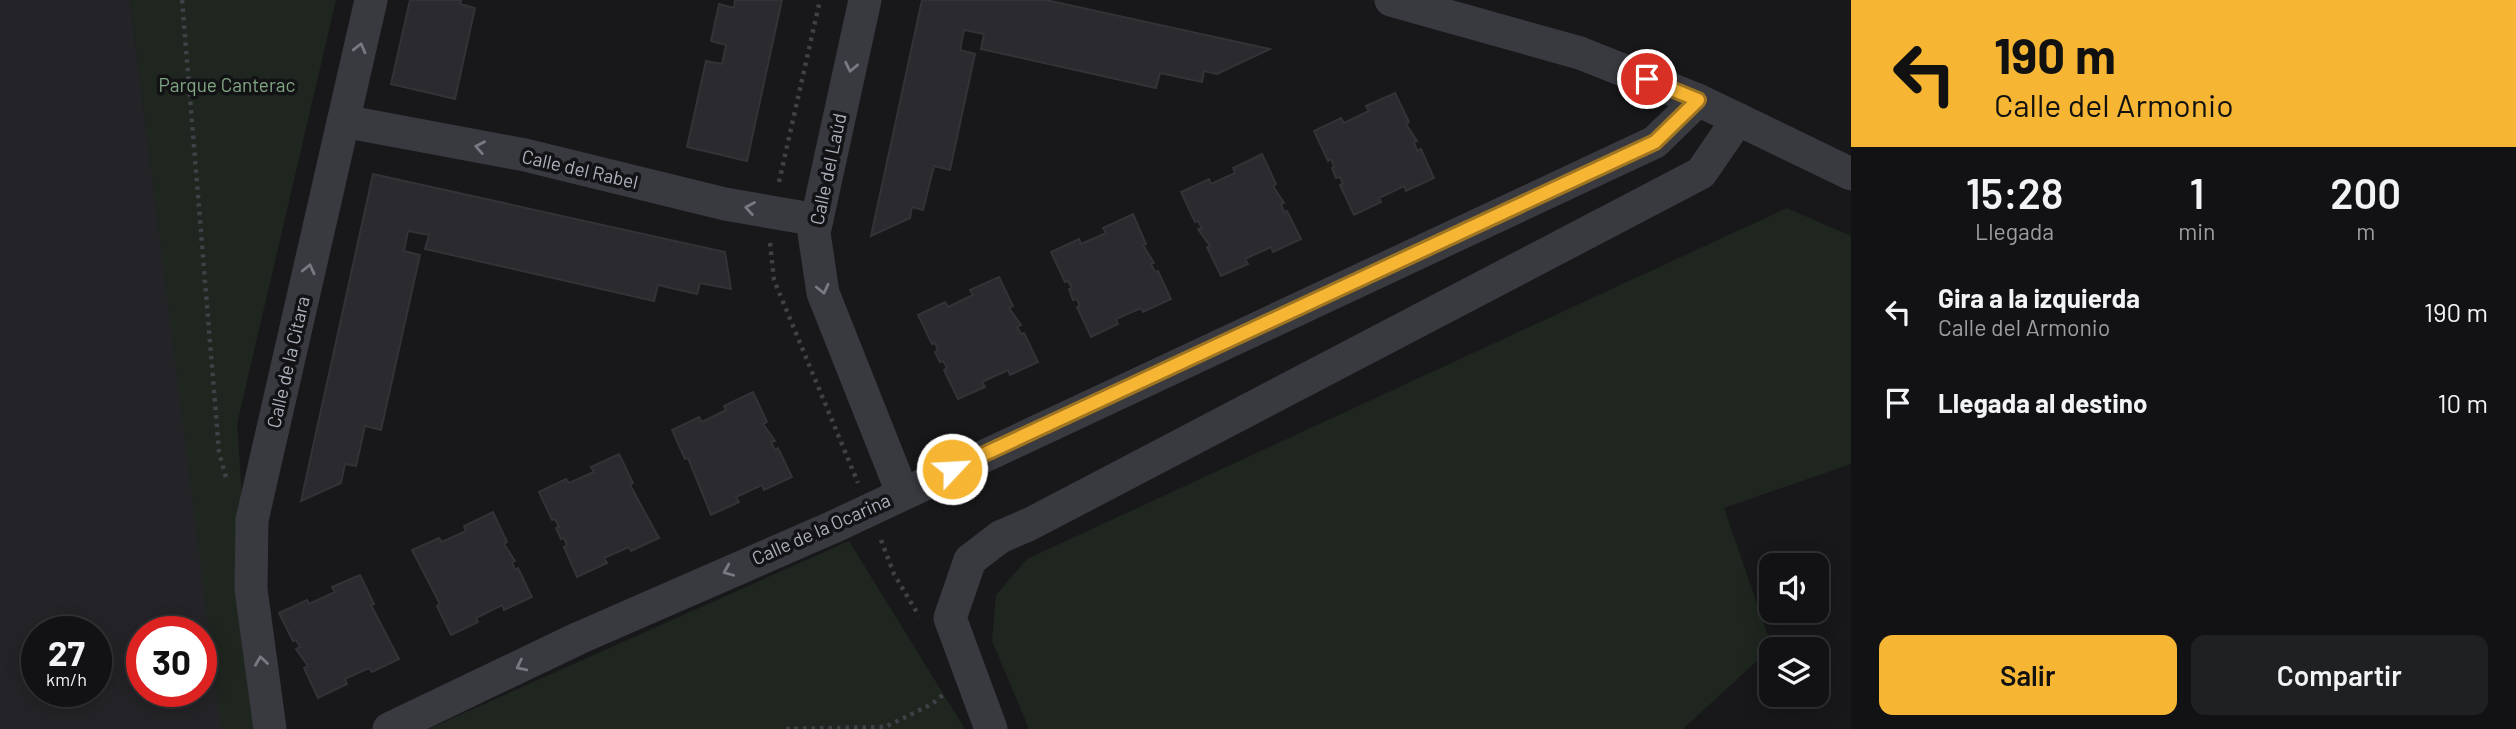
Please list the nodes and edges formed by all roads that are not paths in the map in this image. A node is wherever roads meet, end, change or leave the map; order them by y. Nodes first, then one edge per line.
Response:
1 (371, 0) edge
2 (865, 0) edge
3 (1391, 0) edge
4 (1698, 100) junction
5 (1738, 119) junction
6 (343, 121) junction
7 (1851, 174) edge
8 (817, 220) junction
9 (902, 492) junction
10 (270, 729) edge
11 (389, 729) edge
12 (991, 729) edge

6 -> 1 street, Calle de la Cítara
2 -> 8 street, Calle del Laúd
3 - 4 street
4 - 5 street
4 - 9 street, Calle de la Ocarina
5 - 7 street
5 - 12 street
8 -> 6 street, Calle del Rabel
10 -> 6 street, Calle de la Cítara
8 -> 9 street, Calle del Laúd
9 -> 11 street, Calle de la Ocarina

